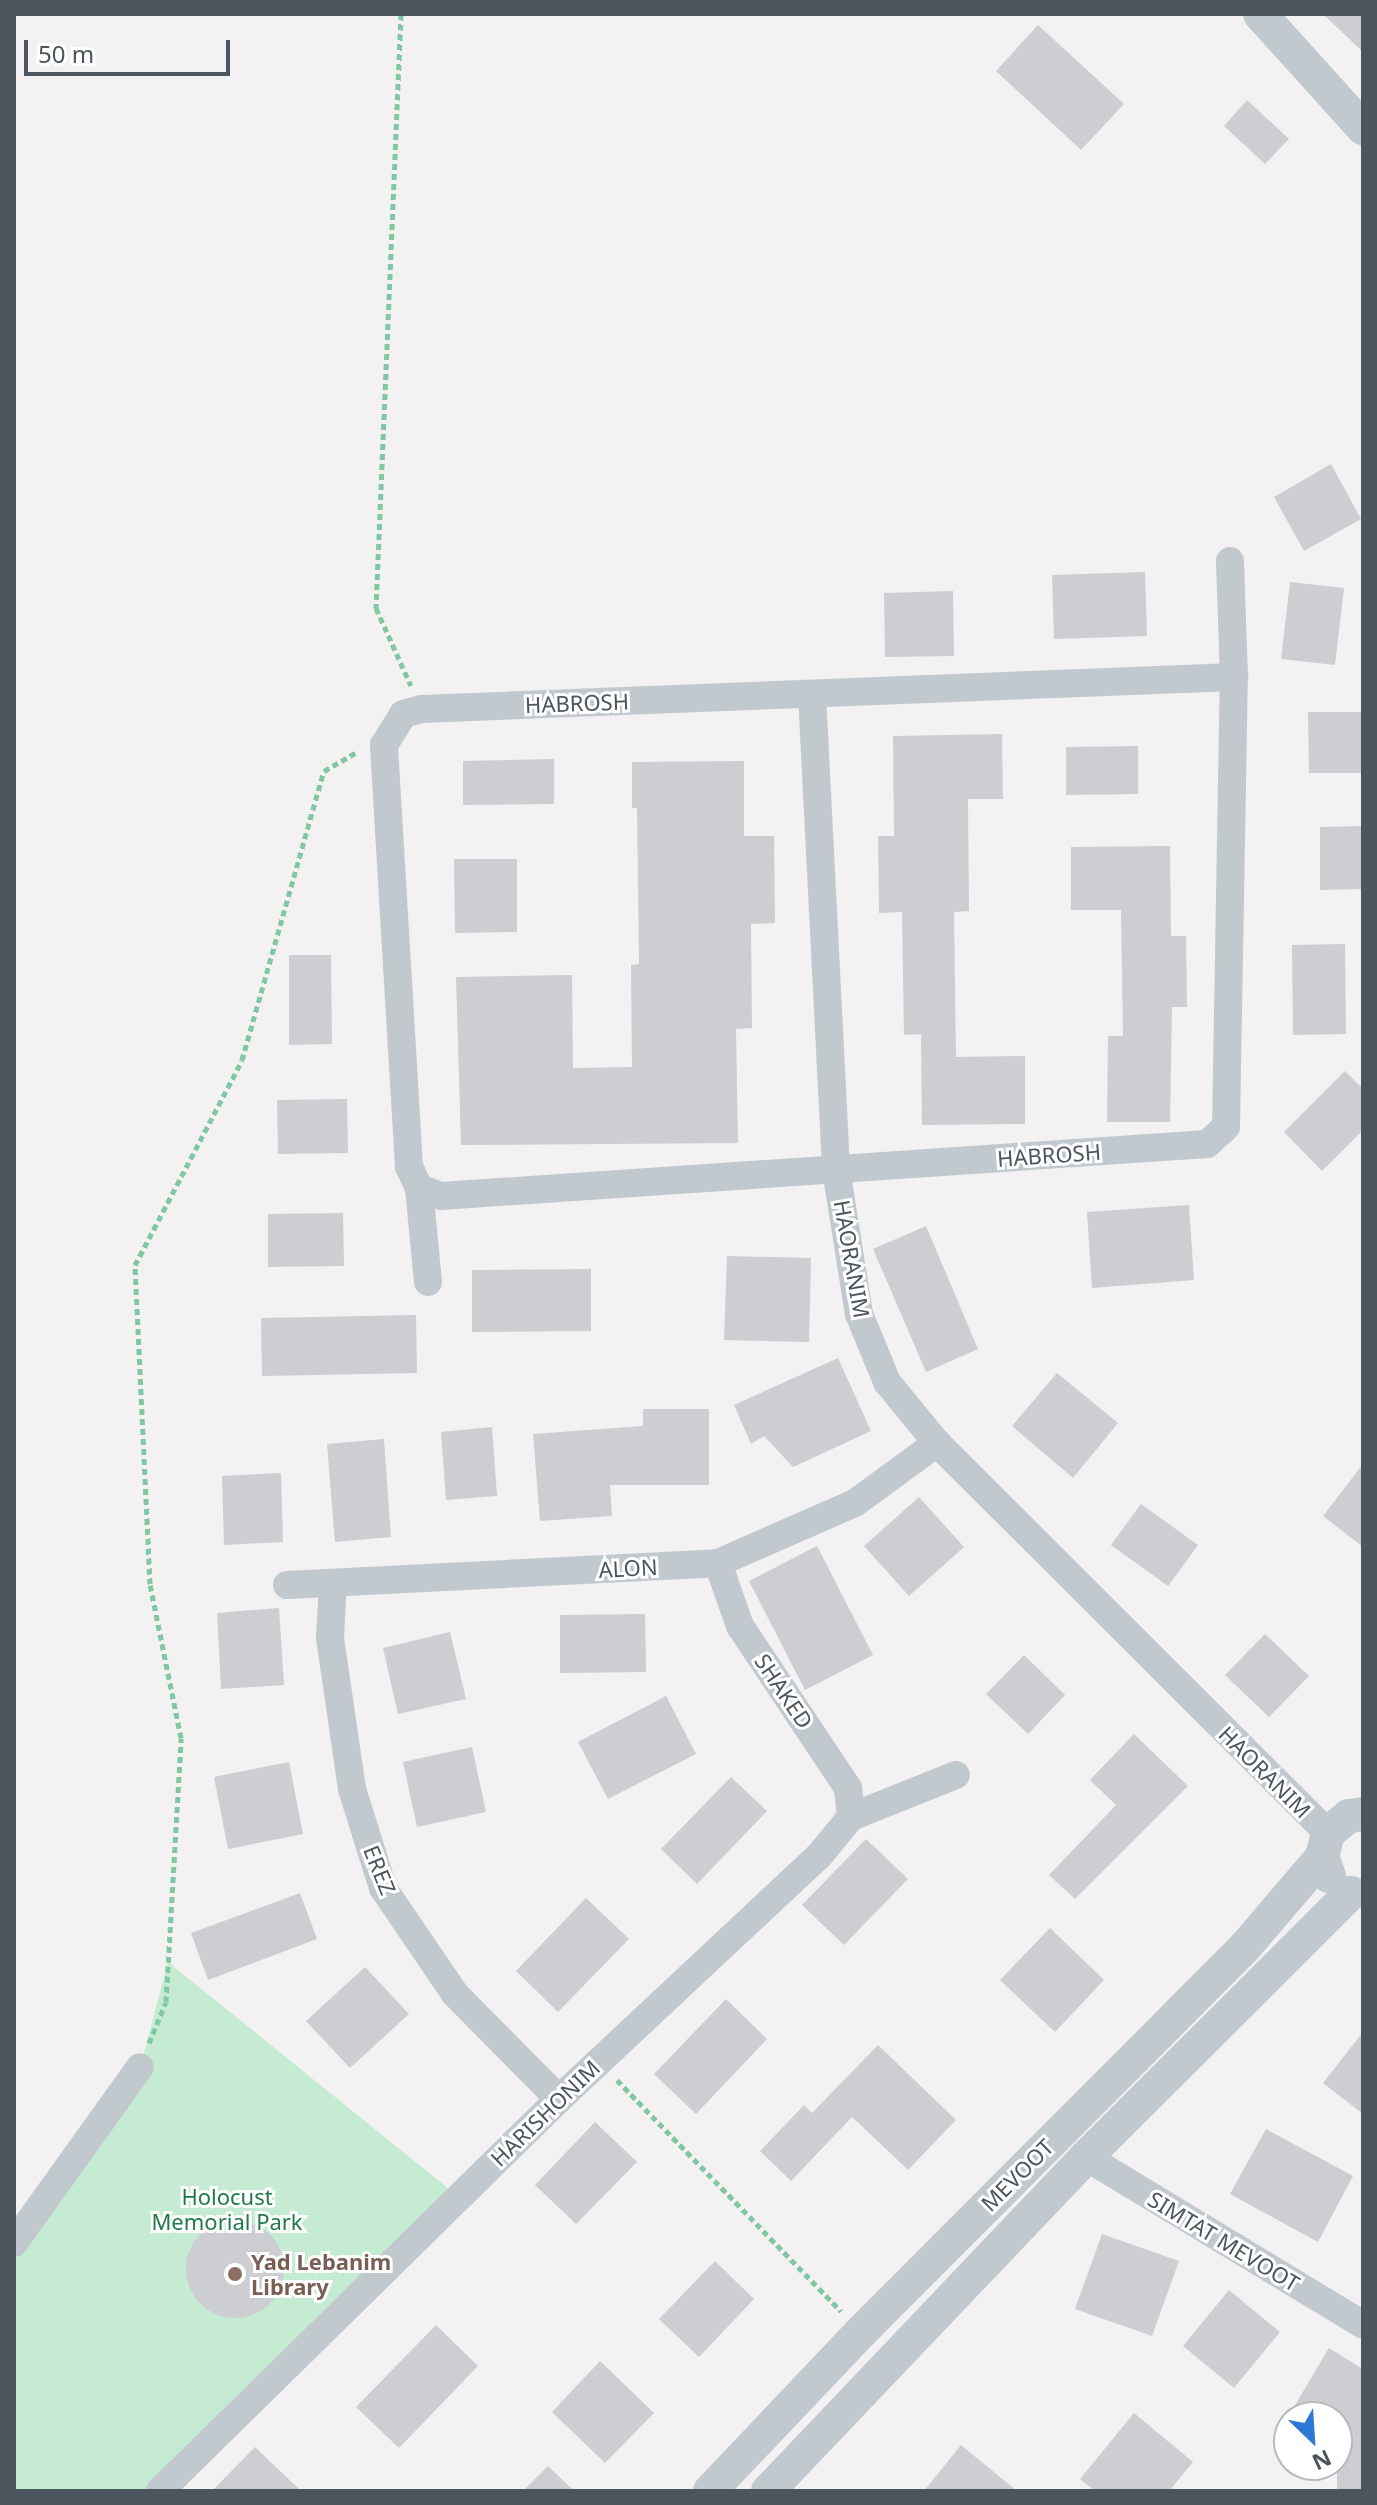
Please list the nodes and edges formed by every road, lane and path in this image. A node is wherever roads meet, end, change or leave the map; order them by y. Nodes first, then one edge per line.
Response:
1 (401, 14) edge
2 (1260, 14) edge
3 (1363, 128) edge
4 (1230, 561) dead end
5 (1234, 677) junction
6 (812, 694) junction
7 (422, 709) junction
8 (392, 730) junction
9 (836, 1169) junction
10 (419, 1188) junction
11 (428, 1282) dead end
12 (937, 1443) junction
13 (718, 1563) junction
14 (333, 1583) junction
15 (287, 1585) dead end
16 (956, 1775) dead end
17 (1363, 1814) edge
18 (851, 1817) junction
19 (1325, 1845) junction
20 (1357, 1894) edge
21 (599, 2062) junction
22 (140, 2067) joint
23 (559, 2099) junction
24 (1086, 2157) junction
25 (14, 2243) edge
26 (1363, 2325) edge
27 (862, 2331) junction
28 (160, 2491) edge
29 (710, 2491) edge
30 (768, 2491) edge

1 - 7 path
2 - 3 street
4 - 5 street, HABROSH
5 - 6 street, HABROSH
5 - 9 street, HABROSH
6 - 7 street, HABROSH
6 - 9 street, HAORANIM
7 - 8 street
8 - 10 street
8 - 22 path
9 - 10 street, HABROSH
9 - 12 street, HAORANIM
10 - 11 street
12 - 13 street, ALON
12 - 19 street, HAORANIM
13 - 14 street, ALON
13 - 18 street, SHAKED
14 - 15 street, ALON
14 - 23 street, EREZ
16 - 18 street, HARISHONIM
17 - 19 street
18 - 21 street, HARISHONIM
19 - 20 street
19 - 27 street, MEVOOT
20 - 24 street, MEVOOT
21 - 23 street, HARISHONIM
21 - 27 path
22 - 25 street
23 - 28 street, HARISHONIM
24 - 26 street, SIMTAT MEVOOT
24 - 30 street, MEVOOT
27 - 29 street, MEVOOT

